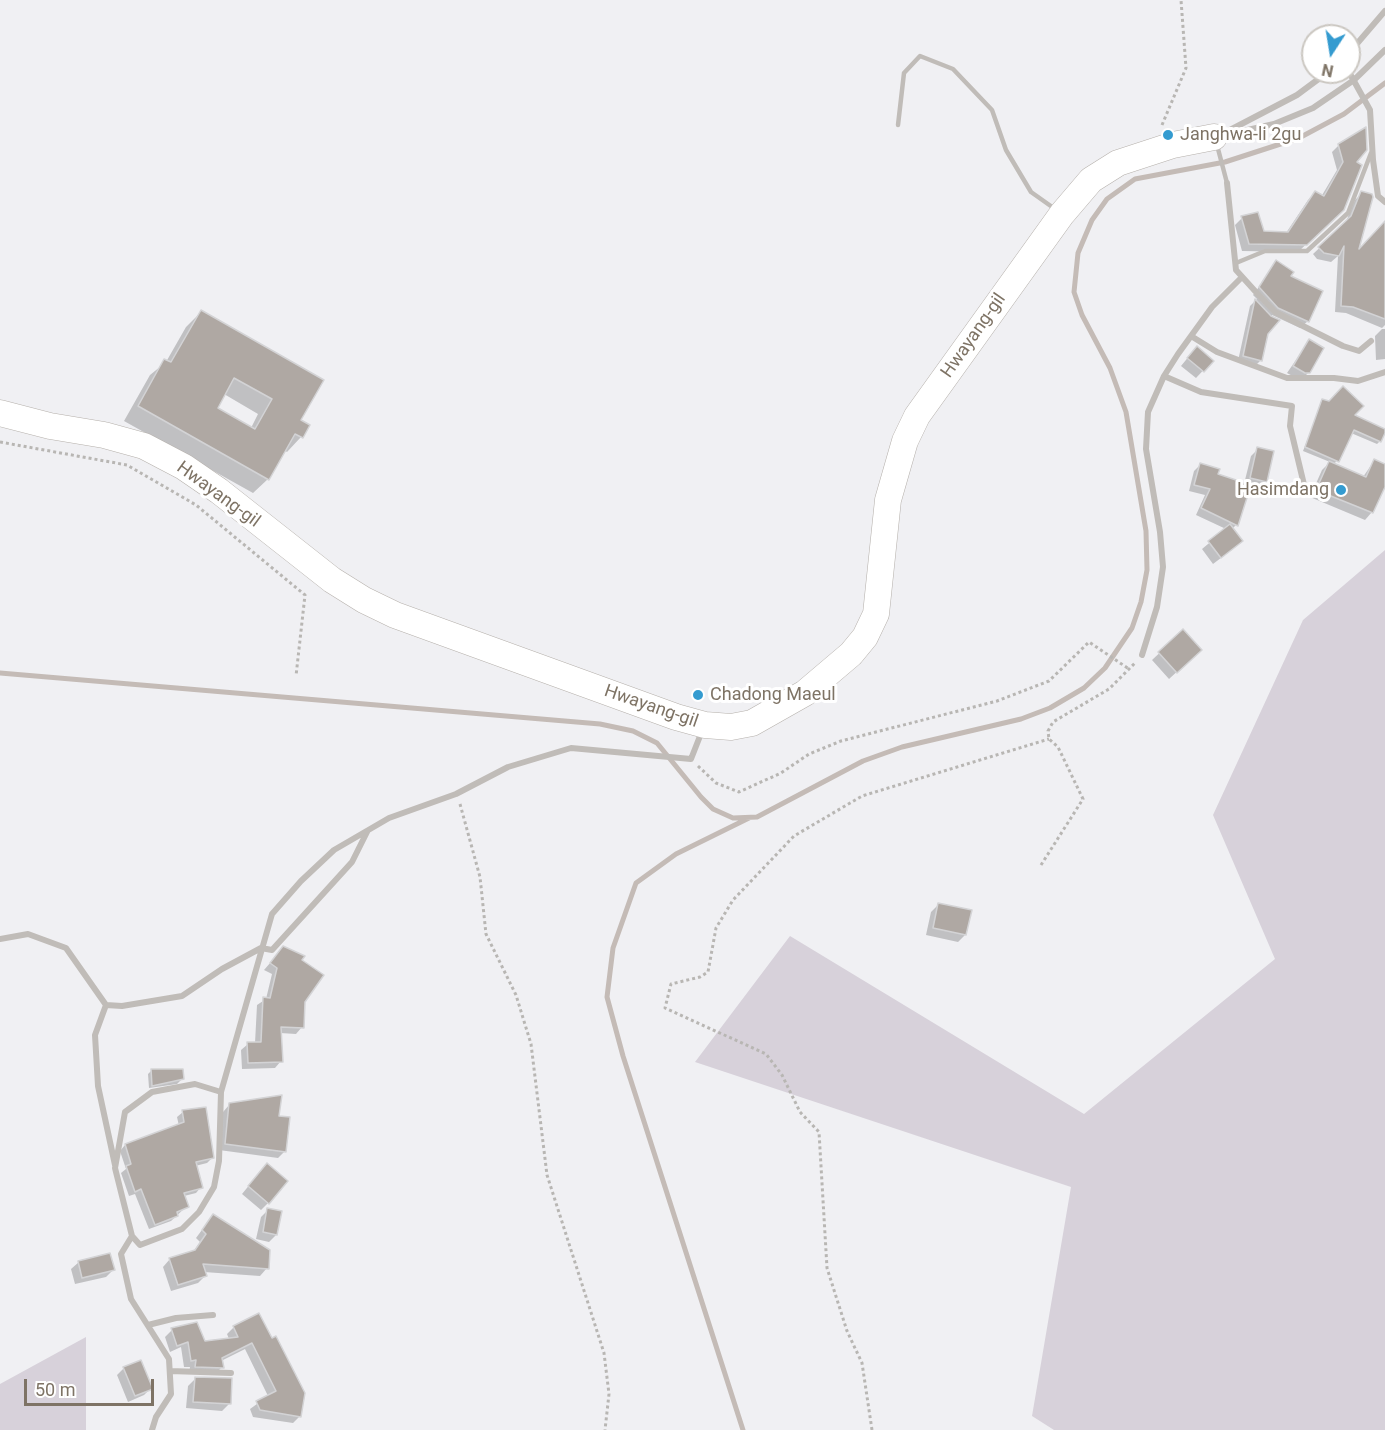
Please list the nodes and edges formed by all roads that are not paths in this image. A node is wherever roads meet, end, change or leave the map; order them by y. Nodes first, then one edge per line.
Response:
1 (1385, 11) edge
2 (1361, 39) edge
3 (1385, 50) edge
4 (1361, 73) edge
5 (1312, 84) edge
6 (1349, 84) edge
7 (1356, 84) edge
8 (898, 125) dead end
9 (1217, 146) junction
10 (1372, 150) junction
11 (1227, 183) joint
12 (1385, 202) edge
13 (1062, 214) junction
14 (1236, 263) junction
15 (1242, 277) junction
16 (1191, 336) junction
17 (1371, 341) dead end
18 (1385, 372) edge
19 (1164, 376) junction
20 (0, 413) edge
21 (1306, 493) dead end
22 (1142, 655) road end
23 (705, 725) junction
24 (367, 831) junction
25 (0, 939) edge
26 (261, 948) junction
27 (106, 1005) junction
28 (221, 1092) junction
29 (115, 1168) junction
30 (132, 1236) junction
31 (213, 1315) dead end
32 (148, 1324) junction
33 (170, 1371) junction
34 (231, 1373) dead end
35 (152, 1430) edge

1 - 2 street
3 - 4 street, Hwayang-gil
5 - 9 street, Hwayang-gil
6 - 9 street, Hwayang-gil
7 - 10 street
8 - 13 lane
9 - 11 lane
9 - 13 street, Hwayang-gil
10 - 12 street
10 - 14 lane
11 - 14 street
13 - 23 street, Hwayang-gil
14 - 15 street
15 - 16 street
15 - 17 street
16 - 18 street
16 - 19 street
19 - 21 street
19 - 22 street
20 - 23 street, Hwayang-gil
23 - 24 street
24 - 26 street
24 - 26 street
25 - 27 street
26 - 27 street
26 - 28 street
27 - 29 street
28 - 29 street
28 - 30 street
29 - 30 street
30 - 32 street
31 - 32 street
32 - 33 street
33 - 34 street
33 - 35 street

